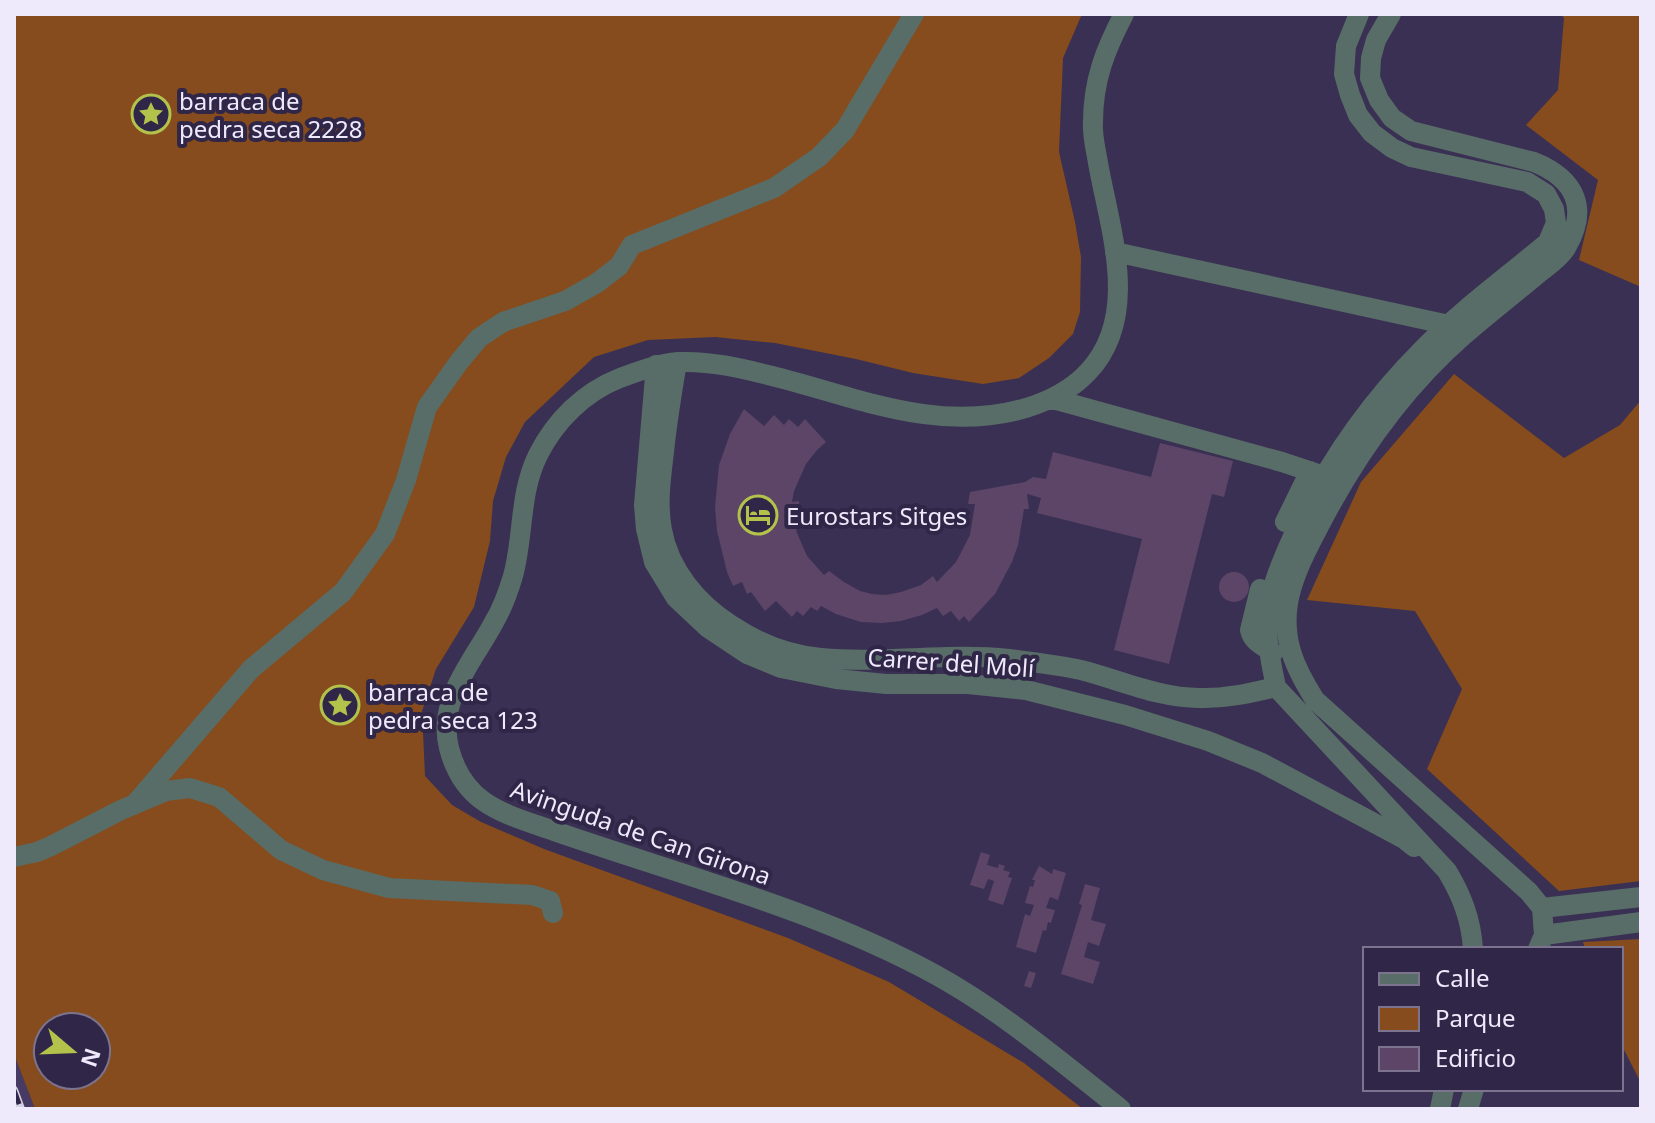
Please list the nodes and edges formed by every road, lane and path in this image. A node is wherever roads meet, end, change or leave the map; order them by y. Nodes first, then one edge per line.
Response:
1 (914, 14) edge
2 (1124, 14) edge
3 (1359, 14) edge
4 (1391, 14) edge
5 (1115, 252) junction
6 (1456, 331) junction
7 (677, 362) junction
8 (656, 365) junction
9 (1053, 399) junction
10 (1317, 473) junction
11 (1269, 650) junction
12 (1298, 673) junction
13 (1276, 687) junction
14 (134, 805) junction
15 (14, 857) edge
16 (1447, 871) junction
17 (1641, 897) edge
18 (1542, 908) junction
19 (553, 913) dead end
20 (1641, 922) edge
21 (1541, 942) edge
22 (1473, 947) edge
23 (1121, 1109) edge

1 - 14 street
2 - 5 street, Avinguda de Can Girona
3 - 6 street
4 - 6 street
5 - 6 street
5 - 9 street, Avinguda de Can Girona
6 - 10 street
6 - 12 street
7 - 8 street, Avinguda de Can Girona
7 - 9 street, Avinguda de Can Girona
7 - 13 street, Carrer del Molí
8 - 16 street, Carrer del Molí
8 - 23 street, Avinguda de Can Girona
9 - 10 street
10 - 11 street
10 - 11 street
11 - 12 street
11 - 13 street
12 - 18 street
13 - 16 street
14 - 15 street
14 - 19 street
16 - 22 street
17 - 18 street
18 - 21 street
20 - 21 street

